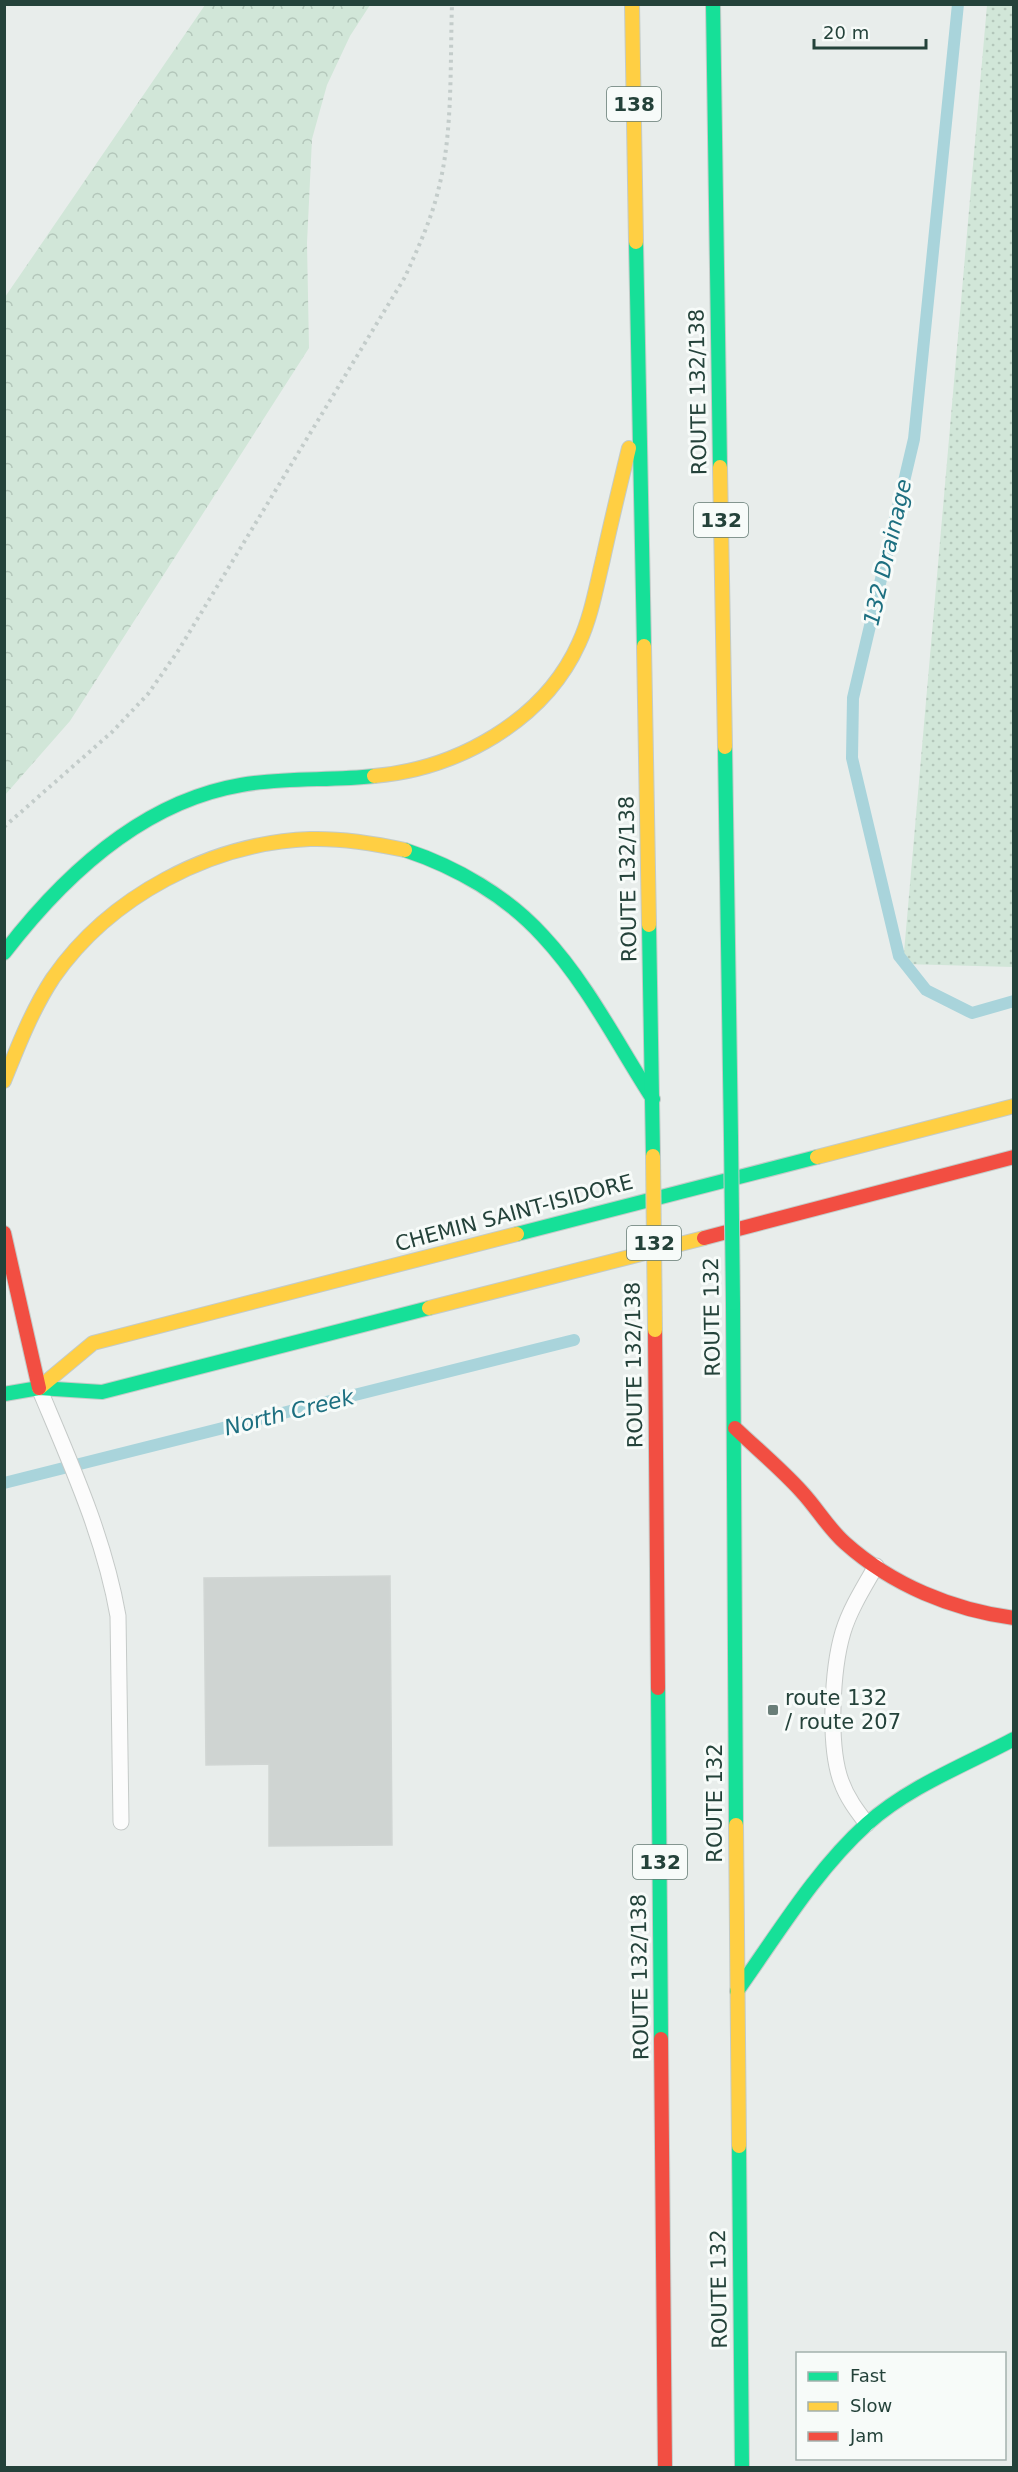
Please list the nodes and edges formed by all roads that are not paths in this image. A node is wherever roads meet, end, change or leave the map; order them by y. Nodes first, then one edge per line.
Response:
1 (632, 4) edge
2 (713, 4) edge
3 (640, 399) junction
4 (4, 953) edge
5 (4, 1081) edge
6 (652, 1099) junction
7 (1014, 1106) edge
8 (731, 1138) joint
9 (1014, 1157) edge
10 (4, 1233) edge
11 (39, 1388) junction
12 (4, 1394) edge
13 (735, 1428) junction
14 (876, 1566) junction
15 (1014, 1618) edge
16 (1014, 1739) edge
17 (121, 1822) dead end
18 (867, 1824) junction
19 (736, 1991) junction
20 (665, 2468) edge
21 (742, 2468) edge

1 - 3 main road, 138
2 - 8 main road, ROUTE 132/138 / 132
3 - 4 main road
3 - 6 main road, ROUTE 132/138 / 132
5 - 6 main road
6 - 20 main road, ROUTE 132/138 / 132, bridge
7 - 11 main road, CHEMIN SAINT-ISIDORE
8 - 13 main road, ROUTE 132 / 132, bridge
9 - 11 main road
10 - 11 main road
11 - 12 main road
11 - 17 lane
13 - 14 main road
13 - 19 main road, ROUTE 132 / 132
14 - 15 main road
14 - 18 lane
16 - 18 main road
18 - 19 main road
19 - 21 main road, ROUTE 132 / 132

